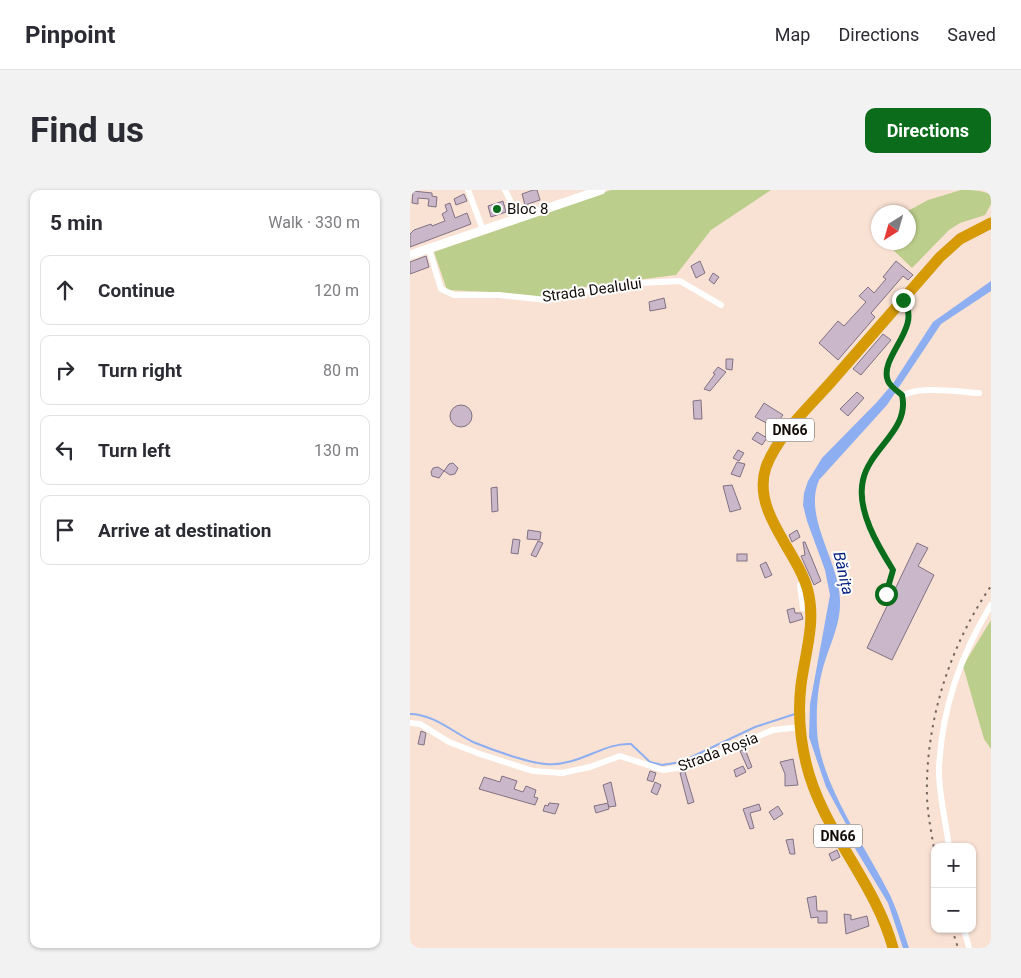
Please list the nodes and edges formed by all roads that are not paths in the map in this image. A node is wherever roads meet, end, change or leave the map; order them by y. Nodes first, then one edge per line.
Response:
1 (468, 190) edge
2 (504, 190) edge
3 (596, 191) edge
4 (519, 218) junction
5 (991, 223) edge
6 (483, 230) junction
7 (429, 249) junction
8 (410, 255) edge
9 (903, 300) junction
10 (721, 304) dead end
11 (979, 394) dead end
12 (902, 396) junction
13 (804, 580) junction
14 (886, 594) dead end
15 (991, 604) edge
16 (803, 608) dead end
17 (410, 723) edge
18 (800, 723) junction
19 (948, 843) edge
20 (965, 933) edge
21 (893, 948) edge
22 (969, 948) edge

1 - 6 street
2 - 4 street
3 - 4 main road
4 - 6 main road
5 - 9 highway, DN66
6 - 7 main road
7 - 8 main road
7 - 10 street, Strada Dealului
9 - 12 street
9 - 13 highway, DN66
11 - 12 street
12 - 14 street
13 - 16 street
13 - 18 highway, DN66
15 - 19 street
17 - 18 street, Strada Roșia
18 - 21 highway, DN66
20 - 22 street

